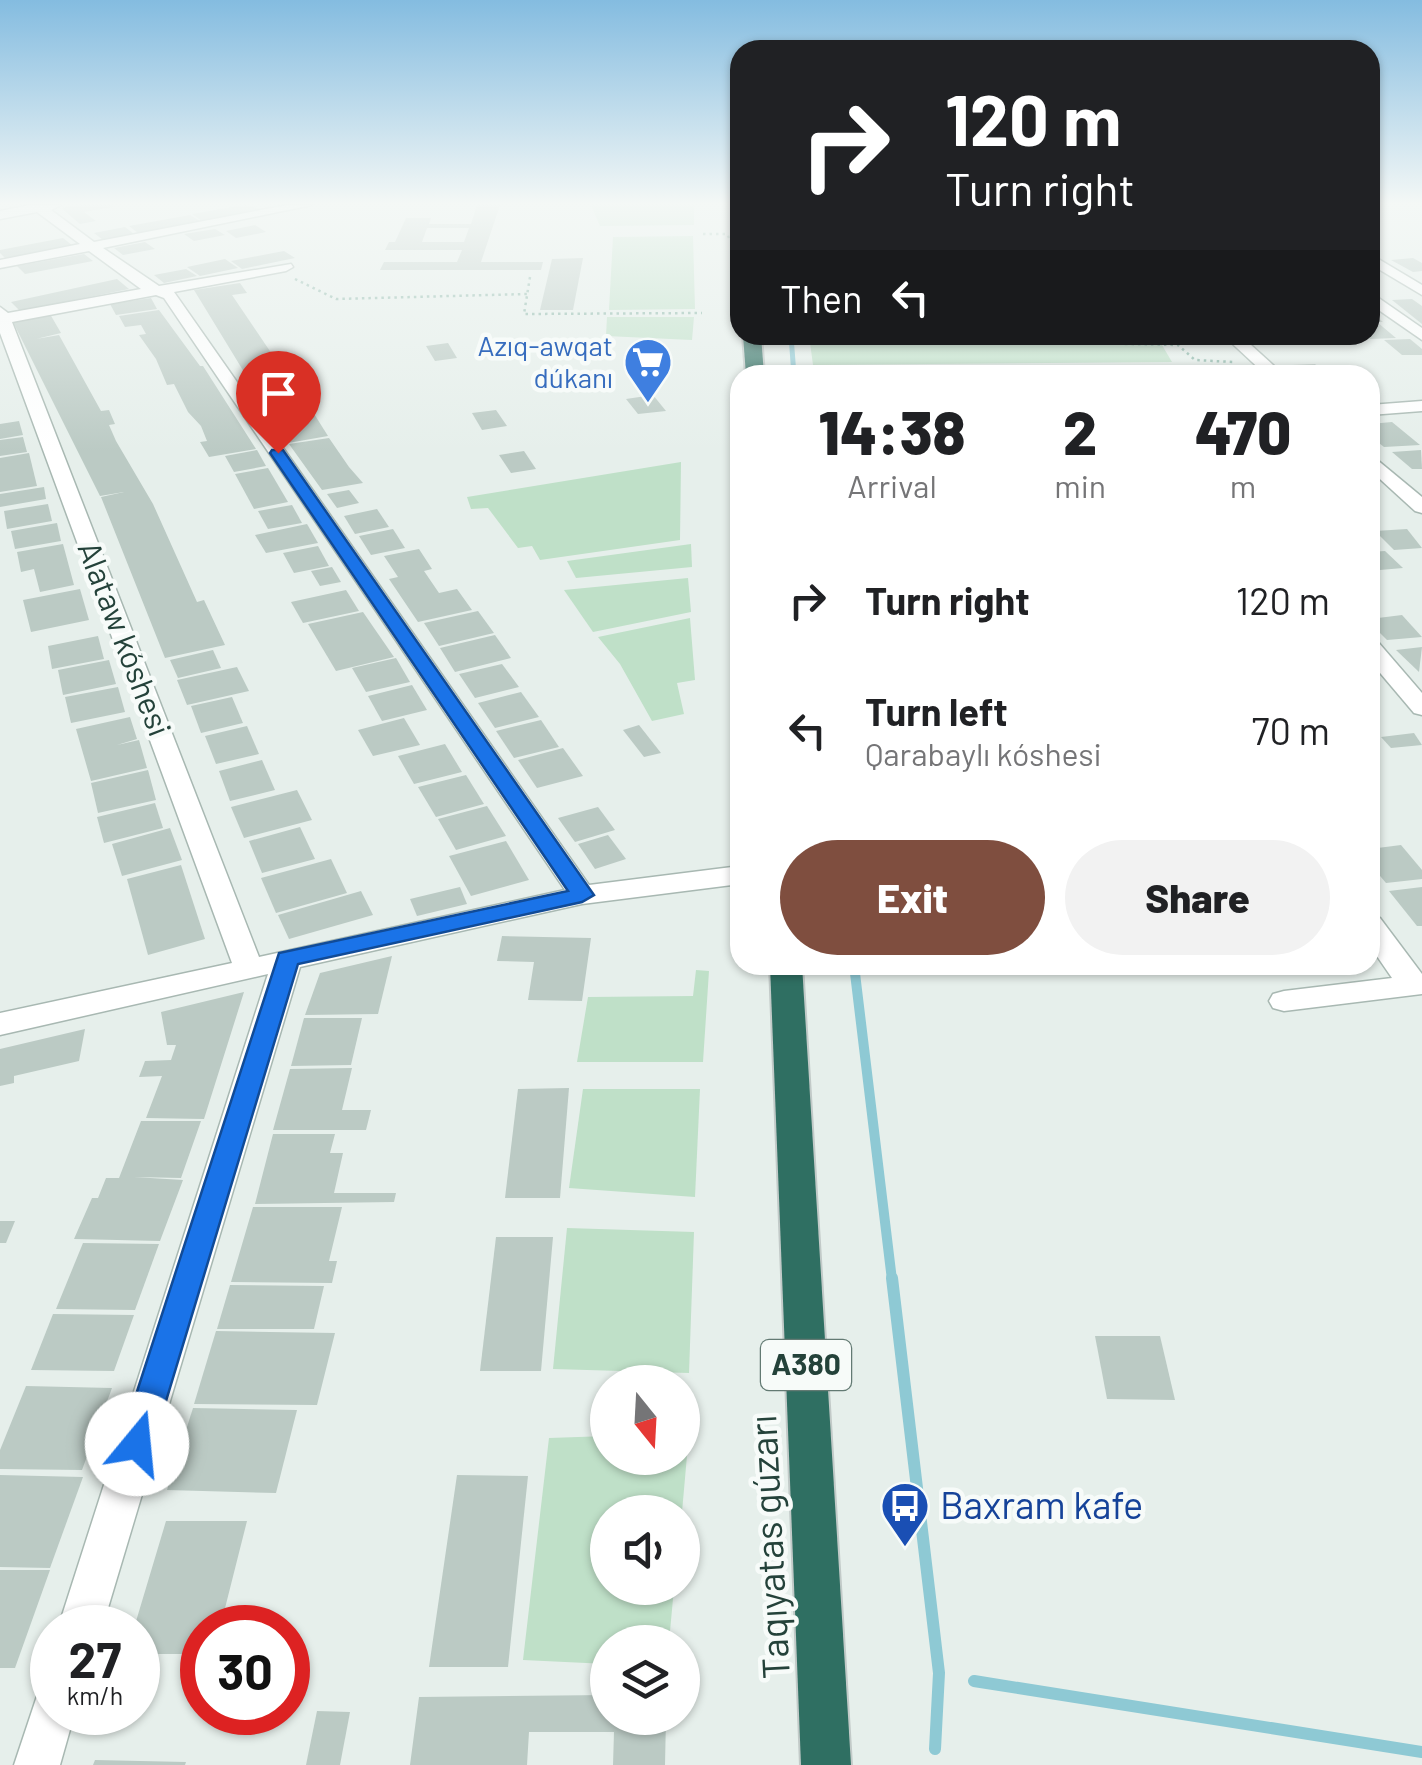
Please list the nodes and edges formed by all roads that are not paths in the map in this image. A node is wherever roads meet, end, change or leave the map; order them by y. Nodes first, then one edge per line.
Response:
1 (152, 287) edge
2 (167, 287) edge
3 (158, 289) junction
4 (1380, 304) edge
5 (2, 315) edge
6 (1422, 335) edge
7 (1242, 345) edge
8 (1265, 365) edge
9 (1422, 406) edge
10 (1380, 409) edge
11 (1380, 469) edge
12 (1422, 508) edge
13 (1380, 659) edge
14 (1422, 708) edge
15 (730, 876) edge
16 (582, 895) junction
17 (1380, 938) edge
18 (288, 958) junction
19 (248, 967) junction
20 (786, 975) edge
21 (1417, 985) edge
22 (1284, 1001) dead end
23 (0, 1024) edge
24 (87, 1605) edge
25 (46, 1735) edge
26 (37, 1765) edge
27 (826, 1765) edge

1 - 3 street
2 - 3 street
3 - 5 street
3 - 16 street
4 - 6 street
5 - 19 street, Alataw kóshesi
7 - 8 street
9 - 10 street
11 - 12 street
13 - 14 street
15 - 16 street
16 - 18 street
17 - 21 street
18 - 19 street
18 - 24 street
19 - 23 street
20 - 27 highway, Taqıyatas gúzarı / A380
21 - 22 street
25 - 26 street

